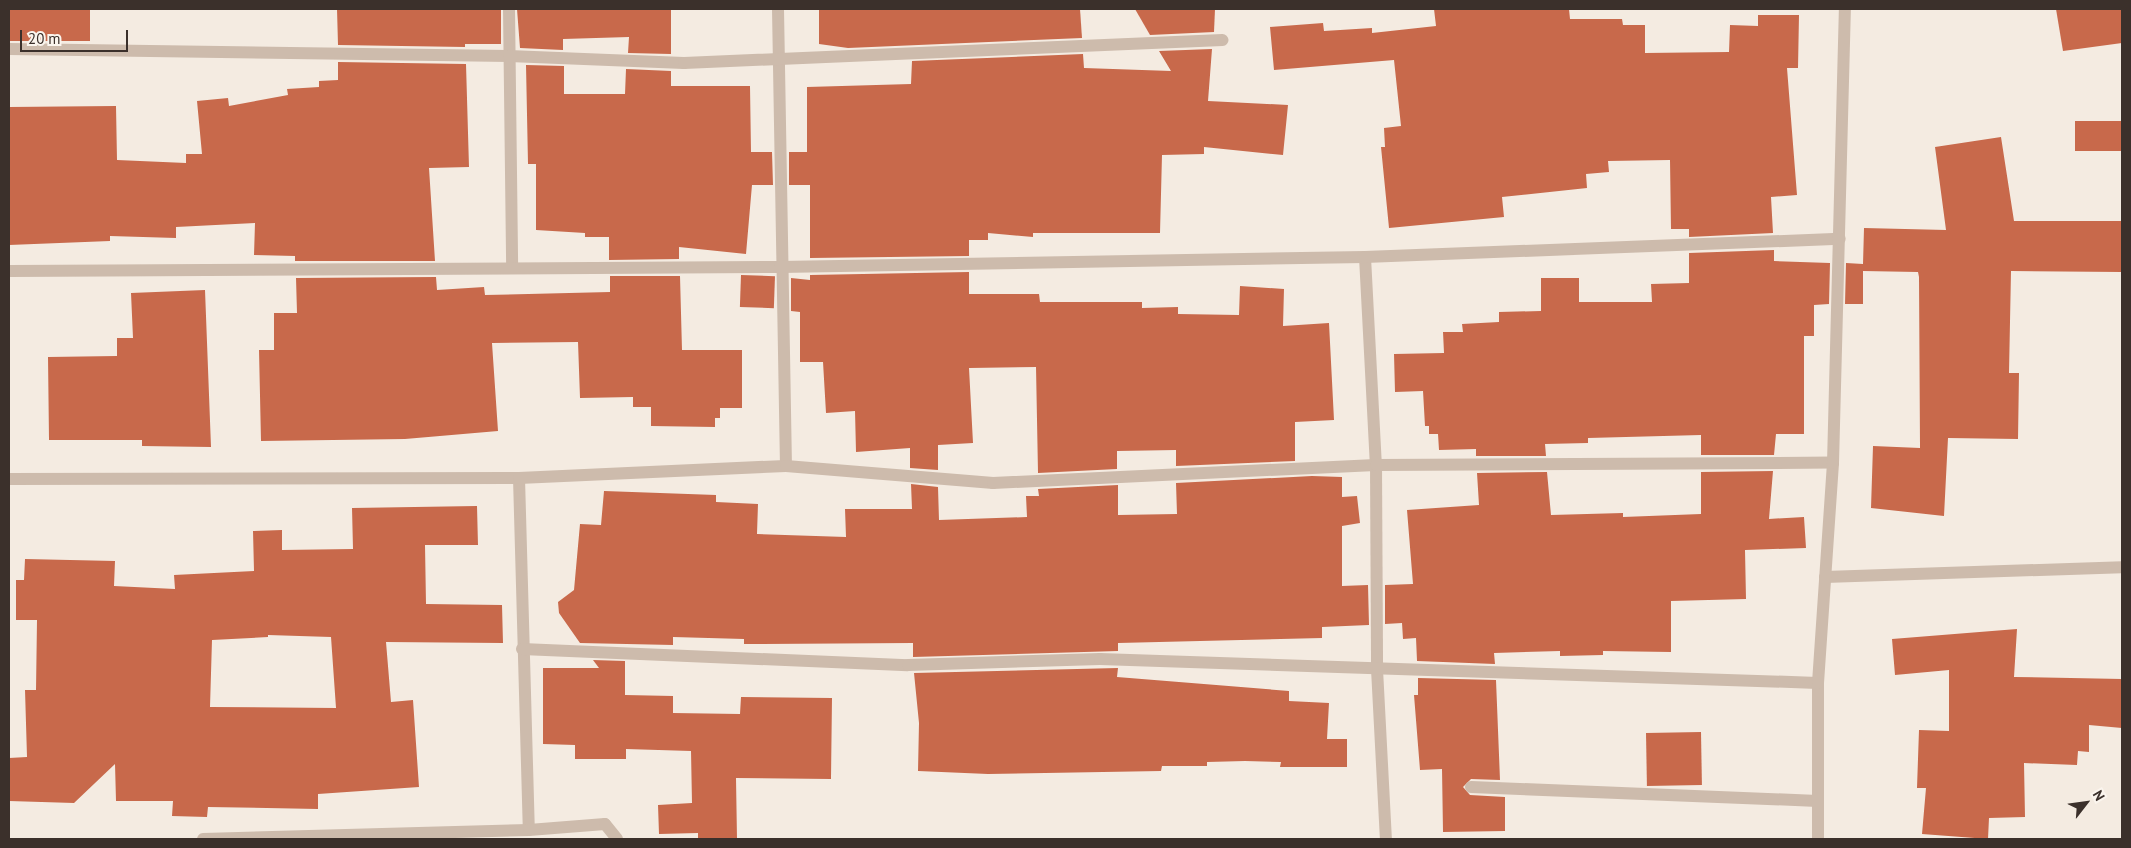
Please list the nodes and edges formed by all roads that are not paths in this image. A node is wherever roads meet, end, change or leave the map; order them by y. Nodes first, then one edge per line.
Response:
1 (509, 9) edge
2 (778, 9) edge
3 (1845, 9) edge
4 (1223, 40) dead end
5 (9, 49) edge
6 (509, 56) junction
7 (777, 60) junction
8 (1840, 239) junction
9 (1365, 257) junction
10 (780, 267) junction
11 (512, 268) junction
12 (9, 271) edge
13 (1833, 463) junction
14 (786, 466) junction
15 (1376, 466) junction
16 (519, 478) junction
17 (9, 480) edge
18 (2122, 566) edge
19 (1825, 577) junction
20 (522, 649) junction
21 (1377, 669) junction
22 (1818, 683) junction
23 (1471, 787) dead end
24 (1818, 800) junction
25 (529, 830) junction
26 (203, 839) edge
27 (617, 839) edge
28 (1386, 839) edge
29 (1818, 839) edge

1 - 6 street
2 - 7 street
3 - 8 street
4 - 7 street
5 - 6 street
6 - 7 street
6 - 11 street
7 - 10 street
8 - 9 street
8 - 13 street
9 - 10 street
9 - 15 street
10 - 11 street
10 - 14 street
11 - 12 street
13 - 15 street
13 - 19 street
14 - 15 street
14 - 16 street
15 - 21 street
16 - 17 street
16 - 20 street
18 - 19 street
19 - 22 street
20 - 21 street
20 - 25 street
21 - 22 street
21 - 28 street
22 - 24 street
23 - 24 street
24 - 29 street
25 - 26 street
25 - 27 street

